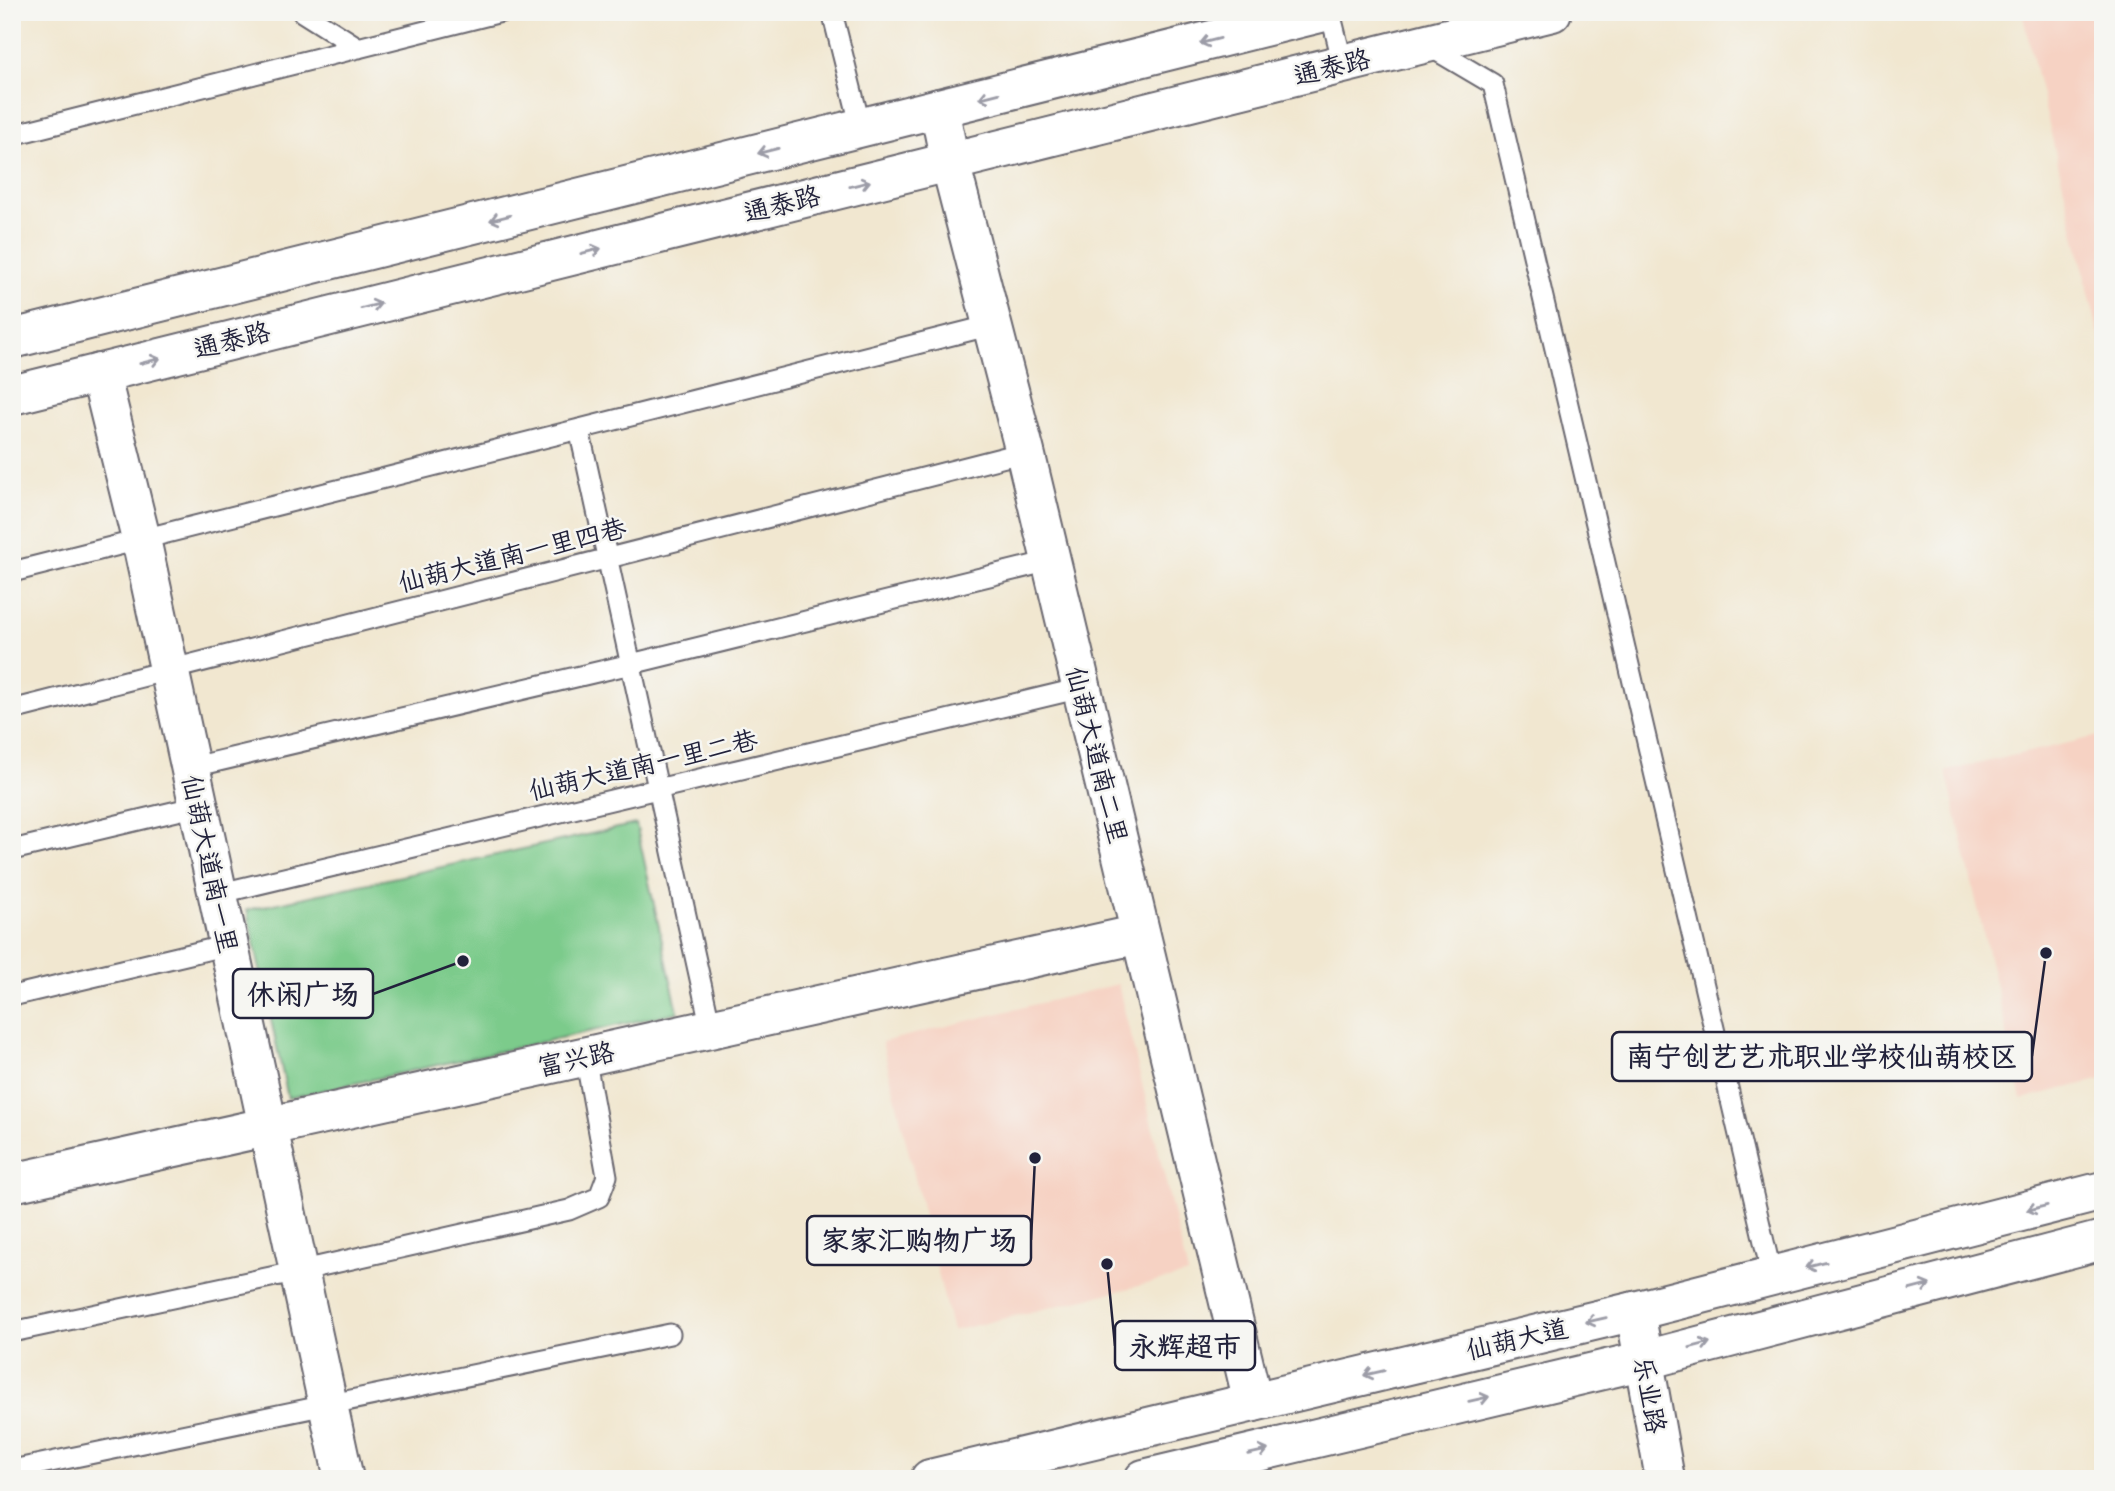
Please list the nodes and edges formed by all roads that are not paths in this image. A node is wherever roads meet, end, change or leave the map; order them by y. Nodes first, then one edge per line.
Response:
1 (302, 12) edge
2 (500, 12) edge
3 (831, 12) edge
4 (1324, 12) edge
5 (1330, 12) edge
6 (1552, 12) edge
7 (1425, 44) junction
8 (359, 48) junction
9 (1343, 64) junction
10 (939, 108) junction
11 (860, 128) junction
12 (12, 135) edge
13 (950, 162) junction
14 (992, 325) junction
15 (12, 339) edge
16 (100, 373) junction
17 (12, 395) edge
18 (579, 429) junction
19 (1025, 452) junction
20 (141, 539) junction
21 (608, 558) junction
22 (1050, 561) junction
23 (12, 572) edge
24 (631, 664) junction
25 (168, 670) junction
26 (1081, 688) junction
27 (12, 710) edge
28 (189, 768) junction
29 (658, 789) junction
30 (198, 806) junction
31 (12, 850) edge
32 (217, 894) junction
33 (1140, 934) junction
34 (228, 945) junction
35 (12, 996) edge
36 (711, 1029) junction
37 (586, 1056) junction
38 (268, 1127) junction
39 (12, 1183) edge
40 (2103, 1192) edge
41 (2103, 1240) edge
42 (299, 1271) junction
43 (1772, 1276) junction
44 (1634, 1311) junction
45 (12, 1332) edge
46 (670, 1334) dead end
47 (1645, 1360) junction
48 (1253, 1402) junction
49 (328, 1405) junction
50 (12, 1470) edge
51 (344, 1479) edge
52 (930, 1479) edge
53 (1144, 1479) edge
54 (1665, 1479) edge

1 - 8 lane
2 - 8 lane
3 - 11 lane
4 -> 10 street, 通泰路
5 - 9 lane
6 - 7 street, 通泰路
7 - 9 street, 通泰路
7 - 43 lane
8 - 12 lane
9 - 13 street, 通泰路
10 - 11 street, 通泰路
10 - 13 street, 仙葫大道南二里
11 -> 15 street, 通泰路
13 - 14 street, 仙葫大道南二里
16 -> 13 street, 通泰路
14 - 18 lane
14 - 19 street, 仙葫大道南二里
16 - 17 street, 通泰路
16 - 20 street, 仙葫大道南一里
18 - 20 lane
18 - 21 lane
19 - 21 lane, 仙葫大道南一里四巷
19 - 22 street, 仙葫大道南二里
20 - 23 lane
20 - 25 street, 仙葫大道南一里
21 - 24 lane
21 - 25 lane, 仙葫大道南一里四巷
22 - 24 lane
22 - 26 street, 仙葫大道南二里
24 - 28 lane
24 - 29 lane
25 - 27 lane, 仙葫大道南一里四巷
25 - 28 street, 仙葫大道南一里
26 - 29 lane, 仙葫大道南一里二巷
26 - 33 street, 仙葫大道南二里
28 - 30 street, 仙葫大道南一里
29 - 32 lane, 仙葫大道南一里二巷
29 - 36 lane
30 - 31 lane
30 - 32 street, 仙葫大道南一里
32 - 34 street, 仙葫大道南一里
33 - 36 street, 富兴路
33 - 48 street, 仙葫大道南二里
34 - 35 lane
34 - 38 street, 仙葫大道南一里
36 - 37 street, 富兴路
37 - 38 street, 富兴路
37 - 42 lane
38 - 39 street, 富兴路
38 - 42 street, 仙葫大道南一里
40 -> 43 street, 仙葫大道
47 -> 41 street, 仙葫大道
42 - 45 lane
42 - 49 street, 仙葫大道南一里
43 - 44 street, 仙葫大道
44 - 47 street, 乐业路
44 -> 48 street, 仙葫大道
46 - 49 lane
53 -> 47 street, 仙葫大道
47 - 54 street, 乐业路
48 - 52 street, 仙葫大道
49 - 50 lane
49 - 51 street, 仙葫大道南一里

